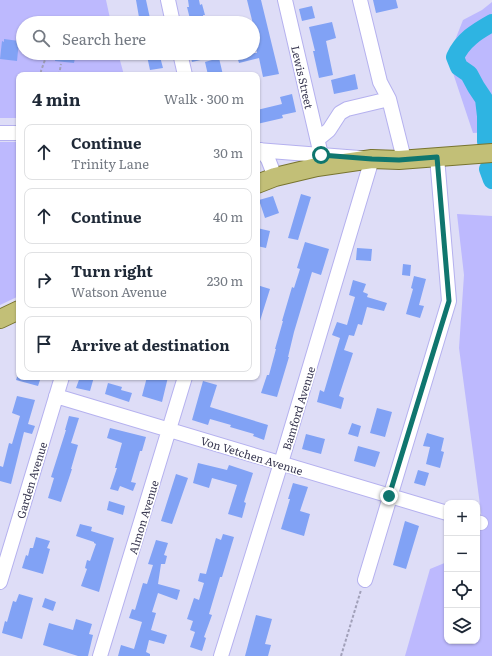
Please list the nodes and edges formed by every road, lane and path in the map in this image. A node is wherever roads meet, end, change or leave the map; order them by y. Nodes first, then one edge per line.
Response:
1 (168, 0) edge
2 (285, 0) edge
3 (360, 0) edge
4 (171, 16) edge
5 (45, 60) edge
6 (182, 60) edge
7 (61, 64) dead end
8 (41, 72) edge
9 (60, 72) edge
10 (184, 72) edge
11 (389, 99) junction
12 (0, 133) edge
13 (16, 133) edge
14 (318, 139) junction
15 (260, 150) edge
16 (260, 151) edge
17 (492, 153) edge
18 (321, 155) junction
19 (437, 157) junction
20 (372, 159) junction
21 (404, 159) junction
22 (275, 177) junction
23 (260, 183) edge
24 (16, 311) edge
25 (0, 319) edge
26 (61, 380) edge
27 (184, 380) edge
28 (56, 396) junction
29 (170, 430) junction
30 (281, 463) junction
31 (389, 496) junction
32 (444, 512) edge
33 (365, 580) joint
34 (0, 582) edge
35 (100, 656) edge
36 (221, 656) edge
37 (341, 656) edge

1 - 4 street
2 - 14 street, Lewis Street
3 - 11 street
5 - 8 path
6 - 10 street
7 - 9 path
11 - 14 street
11 - 21 street
12 - 13 street
14 - 18 street, Lewis Street
15 - 18 street
16 - 22 street
17 - 19 main road
18 - 20 street
19 - 21 main road
19 - 31 street
20 - 21 main road
20 - 22 main road
20 - 30 street, Bamford Avenue
22 - 23 main road
24 - 25 main road
26 - 28 street, Garden Avenue
27 - 29 street, Almon Avenue
28 - 29 street, Von Vetchen Avenue
28 - 34 street, Garden Avenue
29 - 30 street, Von Vetchen Avenue
29 - 35 street, Almon Avenue
30 - 31 street, Von Vetchen Avenue
30 - 36 street, Bamford Avenue
31 - 32 street, Von Vetchen Avenue
31 - 33 street
33 - 37 path

